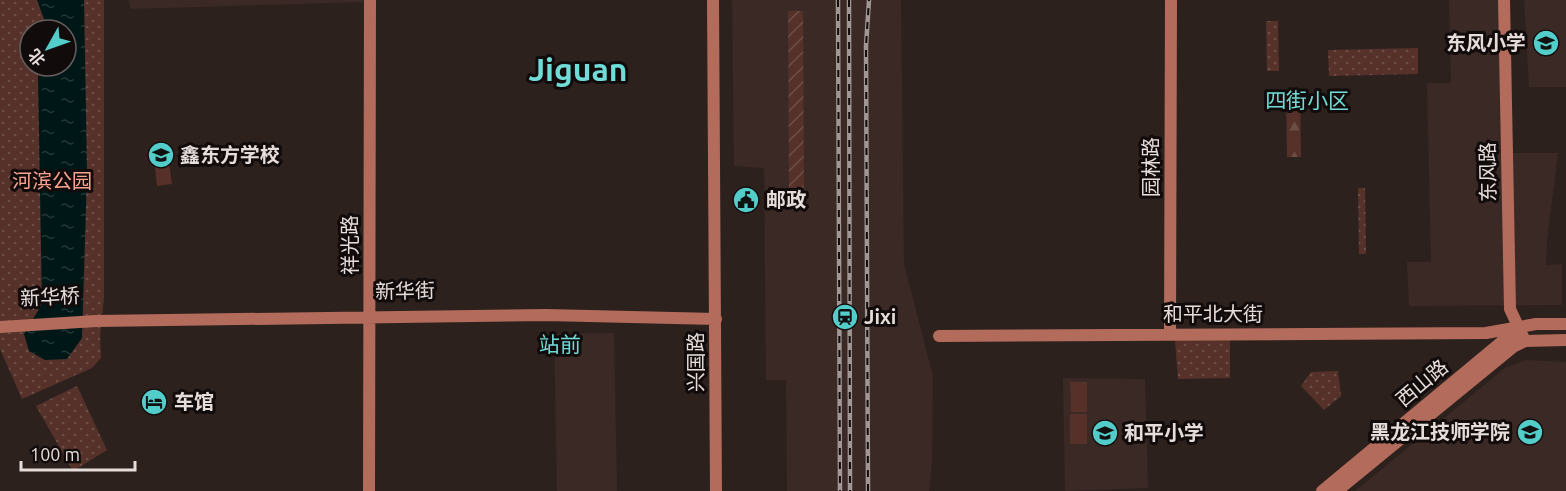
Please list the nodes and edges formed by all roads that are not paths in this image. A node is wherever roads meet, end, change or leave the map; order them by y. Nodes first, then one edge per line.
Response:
1 (370, 0) edge
2 (1171, 0) edge
3 (1504, 0) edge
4 (713, 2) edge
5 (369, 314) junction
6 (716, 316) junction
7 (95, 318) joint
8 (4, 323) edge
9 (1566, 324) edge
10 (1170, 334) junction
11 (939, 336) dead end
12 (1508, 336) junction
13 (1566, 340) edge
14 (1347, 484) edge
15 (369, 491) edge
16 (716, 491) edge
17 (1322, 491) edge

1 - 5 street, 祥光路
2 - 10 street, 园林路
3 - 12 street, 东风路
4 - 6 street, 兴国路
5 - 6 street, 新华街
5 - 7 street, 新华街
5 - 15 street, 祥光路
6 - 16 street, 兴国路
7 - 8 street, 新华桥
9 - 12 street, 和平北大街
10 - 11 street, 和平北大街
10 - 12 street, 和平北大街
12 - 13 street, 和平北大街
12 - 14 street, 西山路
12 - 14 street, 西山路
14 - 17 street, 西山路

